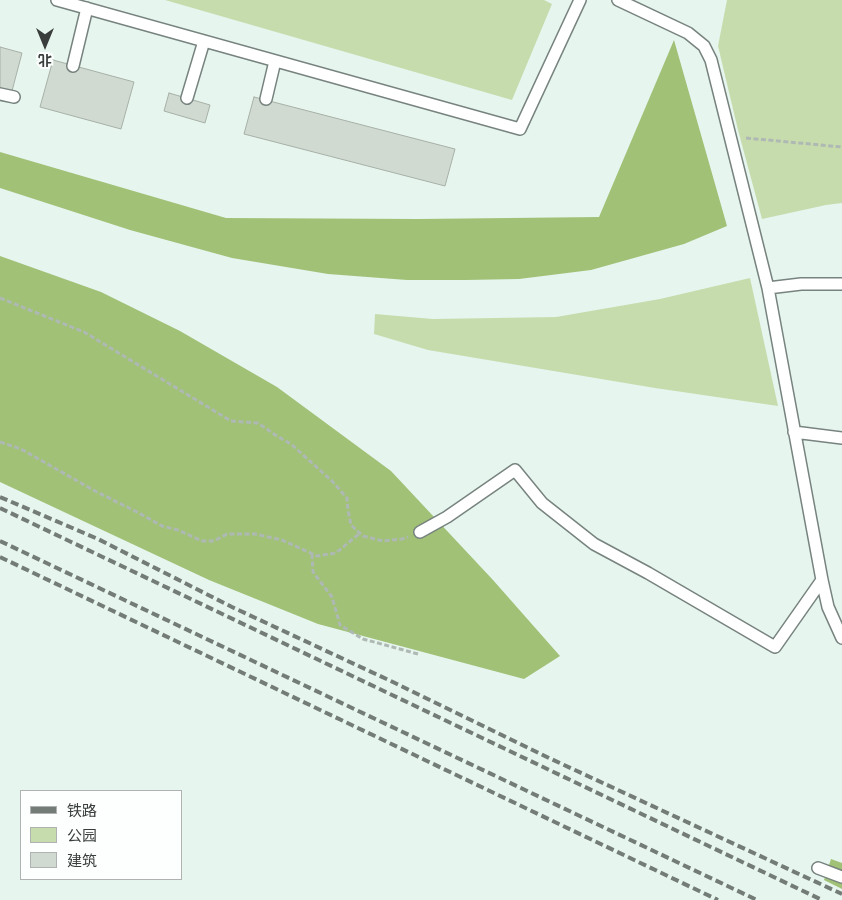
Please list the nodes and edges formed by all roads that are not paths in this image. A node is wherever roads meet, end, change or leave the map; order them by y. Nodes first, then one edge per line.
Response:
1 (57, 0) edge
2 (580, 0) edge
3 (618, 0) edge
4 (87, 8) junction
5 (204, 41) junction
6 (276, 61) junction
7 (73, 66) dead end
8 (0, 94) edge
9 (14, 97) dead end
10 (187, 98) dead end
11 (266, 99) dead end
12 (842, 284) edge
13 (768, 288) junction
14 (794, 432) junction
15 (842, 438) edge
16 (420, 532) road end
17 (822, 580) junction
18 (842, 638) edge
19 (818, 868) dead end
20 (842, 878) edge

1 - 4 lane
2 - 6 lane
3 - 13 lane
4 - 5 lane
4 - 7 lane
5 - 6 lane
5 - 10 lane
6 - 11 lane
8 - 9 lane
12 - 13 lane
13 - 14 lane
14 - 15 lane
14 - 17 lane
16 - 17 lane
17 - 18 lane
19 - 20 lane

